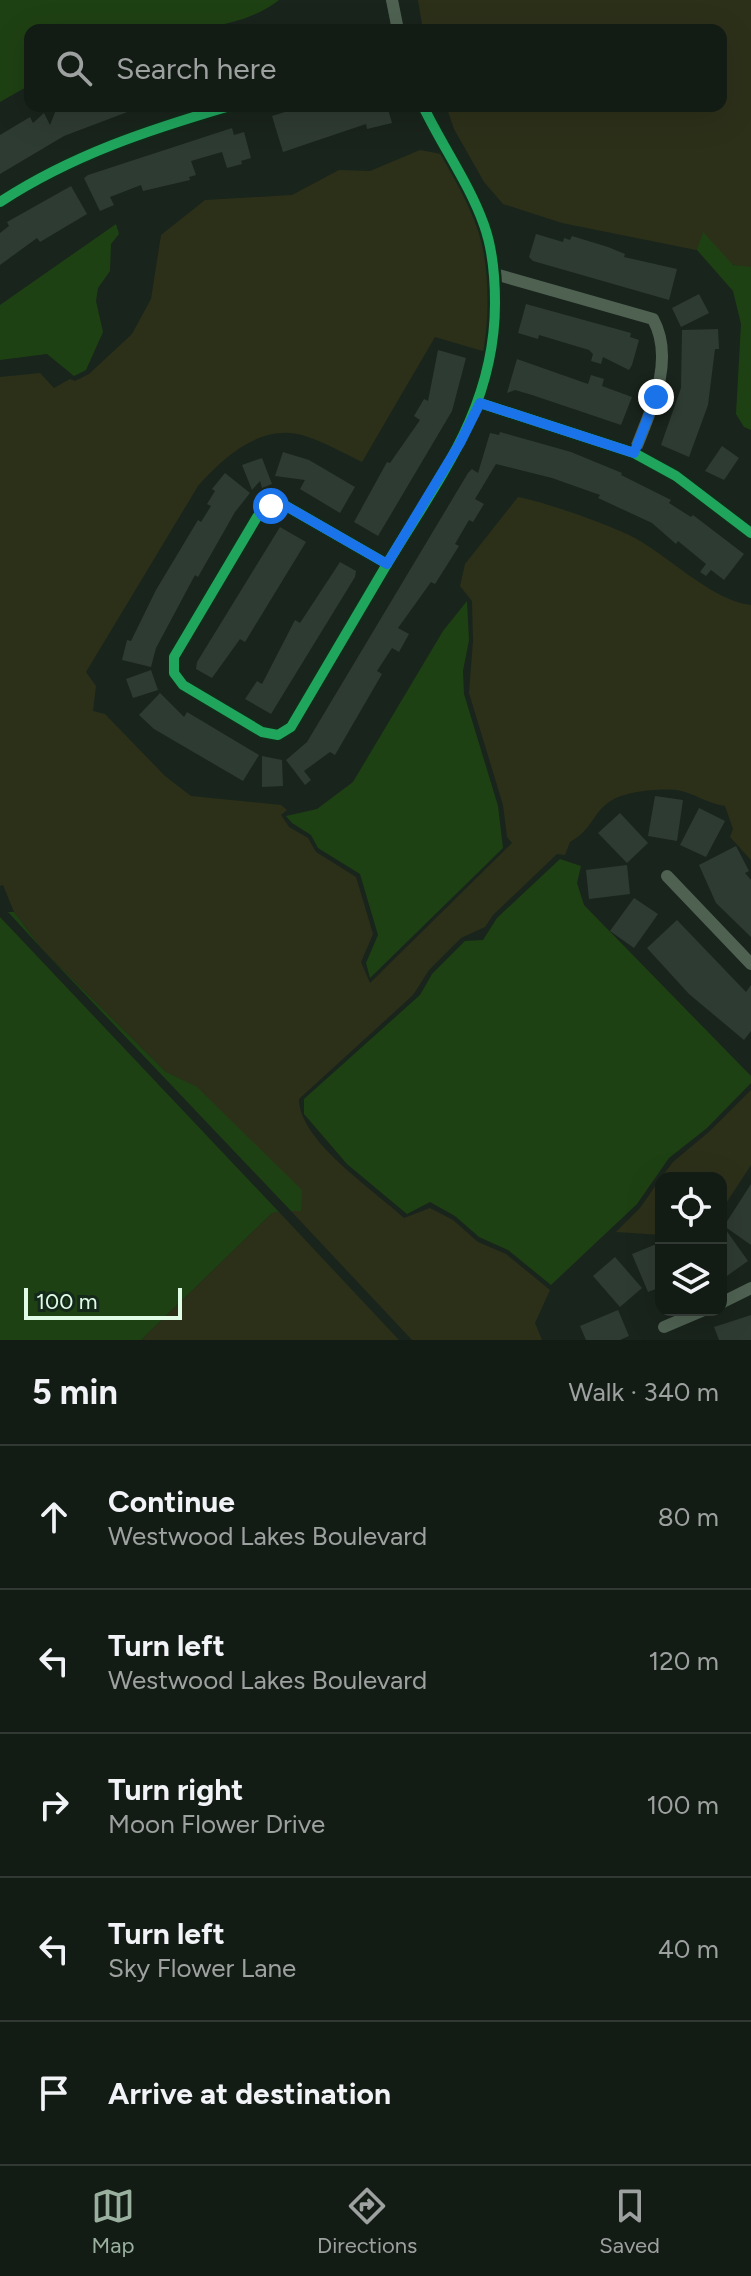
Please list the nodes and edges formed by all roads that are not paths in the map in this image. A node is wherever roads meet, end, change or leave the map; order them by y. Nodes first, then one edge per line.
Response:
1 (392, 0) edge
2 (397, 24) edge
3 (210, 112) edge
4 (426, 112) edge
5 (0, 202) edge
6 (495, 274) junction
7 (480, 403) junction
8 (634, 453) junction
9 (751, 533) edge
10 (387, 564) junction
11 (667, 876) dead end
12 (751, 964) edge
13 (751, 1288) edge
14 (727, 1300) edge
15 (690, 1316) edge
16 (664, 1327) dead end

1 - 2 street
3 - 5 street
4 - 6 street
6 - 7 street
6 - 8 street
7 - 8 street
7 - 10 street
8 - 9 street
10 - 10 street
11 - 12 street
13 - 14 street
15 - 16 street

